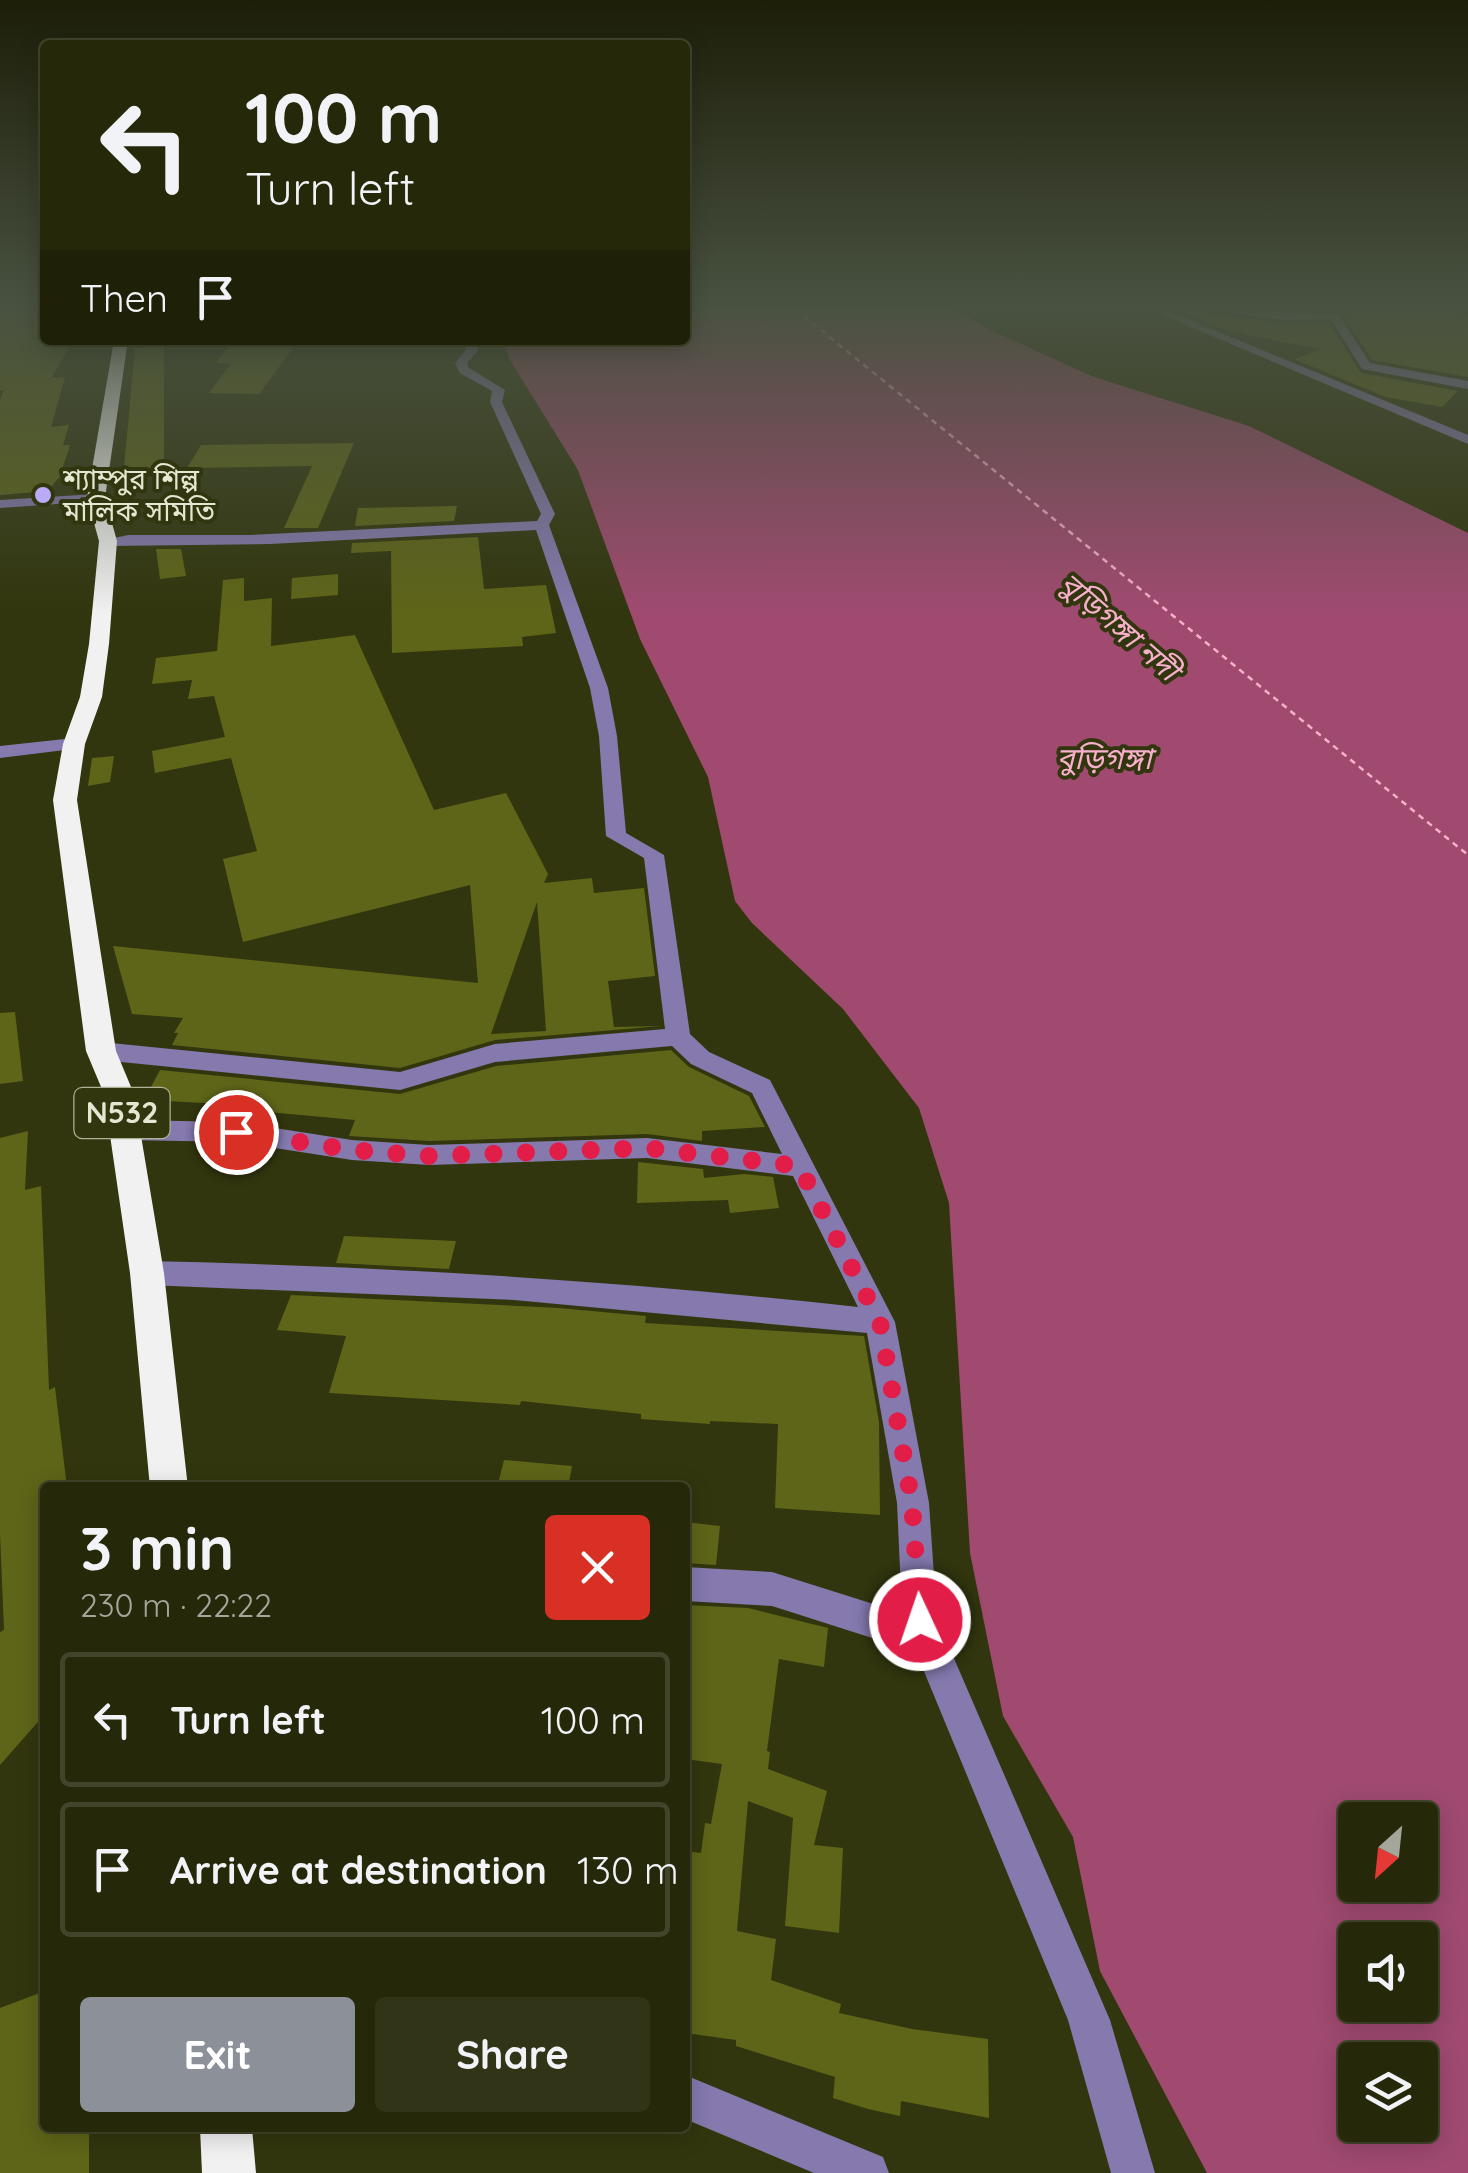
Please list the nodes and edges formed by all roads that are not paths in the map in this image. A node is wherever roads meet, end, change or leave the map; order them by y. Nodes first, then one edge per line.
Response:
1 (110, 410) edge
2 (500, 410) edge
3 (1395, 410) edge
4 (1468, 440) edge
5 (96, 498) junction
6 (0, 504) edge
7 (542, 525) junction
8 (108, 542) junction
9 (74, 744) junction
10 (0, 752) edge
11 (678, 1037) junction
12 (101, 1051) junction
13 (125, 1130) junction
14 (799, 1166) junction
15 (147, 1273) junction
16 (880, 1322) junction
17 (168, 1482) edge
18 (690, 1584) edge
19 (928, 1638) junction
20 (690, 2099) edge
21 (226, 2132) edge
22 (229, 2173) edge
23 (867, 2173) edge
24 (1133, 2173) edge

1 - 5 highway, N532
2 - 7 street
3 - 4 street
5 - 6 street
5 - 8 highway, N532
7 - 8 street
7 - 11 street
8 - 9 highway, N532
9 - 10 street
9 - 12 highway, N532
11 - 12 street
11 - 14 street
12 - 13 highway, N532
13 - 14 street
13 - 15 highway, N532
14 - 16 street
15 - 16 street
15 - 17 highway, N532
16 - 19 street
18 - 19 street
19 - 24 street
20 - 23 street
21 - 22 highway

